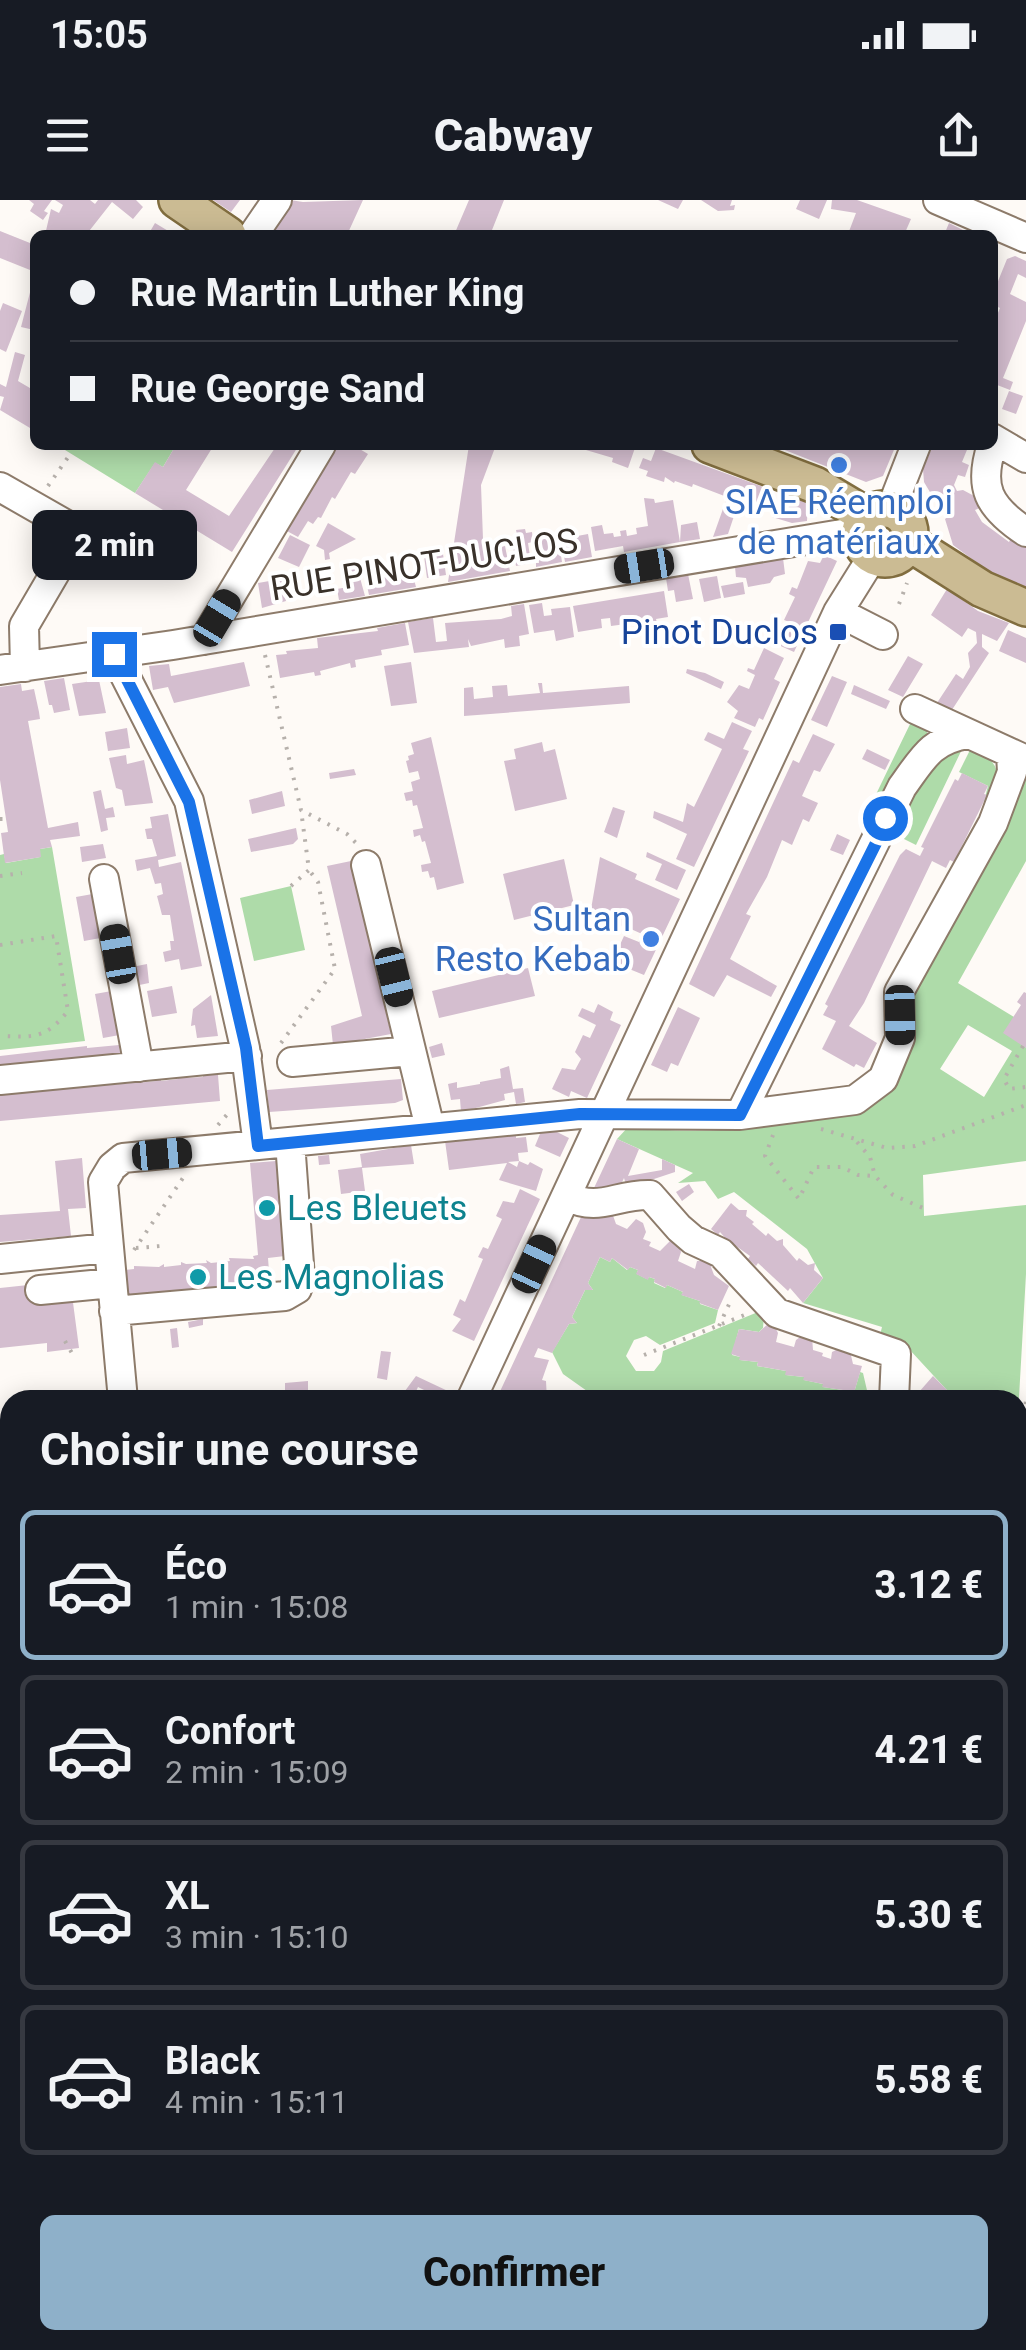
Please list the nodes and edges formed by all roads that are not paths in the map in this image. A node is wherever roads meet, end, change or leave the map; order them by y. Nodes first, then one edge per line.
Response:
1 (177, 200) edge
2 (277, 200) edge
3 (938, 200) edge
4 (973, 206) edge
5 (221, 230) edge
6 (256, 230) edge
7 (1016, 234) edge
8 (998, 444) edge
9 (318, 450) edge
10 (723, 450) edge
11 (913, 450) edge
12 (990, 450) edge
13 (1026, 458) edge
14 (0, 487) edge
15 (873, 528) junction
16 (1026, 532) edge
17 (1026, 608) edge
18 (838, 612) junction
19 (883, 635) dead end
20 (204, 640) junction
21 (114, 654) junction
22 (13, 669) edge
23 (915, 710) dead end
24 (968, 734) junction
25 (1019, 757) edge
26 (366, 865) road end
27 (104, 879) dead end
28 (412, 1051) junction
29 (286, 1053) road end
30 (247, 1056) junction
31 (138, 1067) junction
32 (0, 1080) edge
33 (605, 1113) junction
34 (740, 1115) junction
35 (430, 1128) junction
36 (290, 1142) junction
37 (258, 1146) junction
38 (566, 1196) junction
39 (122, 1248) junction
40 (0, 1259) edge
41 (40, 1290) dead end
42 (113, 1297) junction
43 (122, 1390) edge
44 (476, 1390) edge
45 (894, 1390) edge

1 - 5 main road
2 - 6 street
3 - 4 street
4 - 7 street
8 - 13 street
9 - 20 street
10 - 15 main road
11 - 15 street
12 - 16 street
14 - 22 street
15 - 17 main road
15 - 18 street
15 - 20 street, RUE PINOT-DUCLOS
18 - 19 street
18 - 33 street
20 - 21 street, RUE PINOT-DUCLOS
21 - 22 street, RUE PINOT-DUCLOS
21 - 30 street
23 - 24 street
24 - 25 street
24 - 34 street
25 - 34 street
26 - 28 street
27 - 31 street
28 - 29 street
28 - 35 street
30 - 31 street
30 - 37 street
31 - 32 street
33 - 34 street
33 - 35 street
33 - 38 street
35 - 36 street
36 - 37 street
36 - 42 street
37 - 39 street
38 - 44 street
38 - 45 street
39 - 40 street
39 - 42 street
41 - 42 street
42 - 43 street

